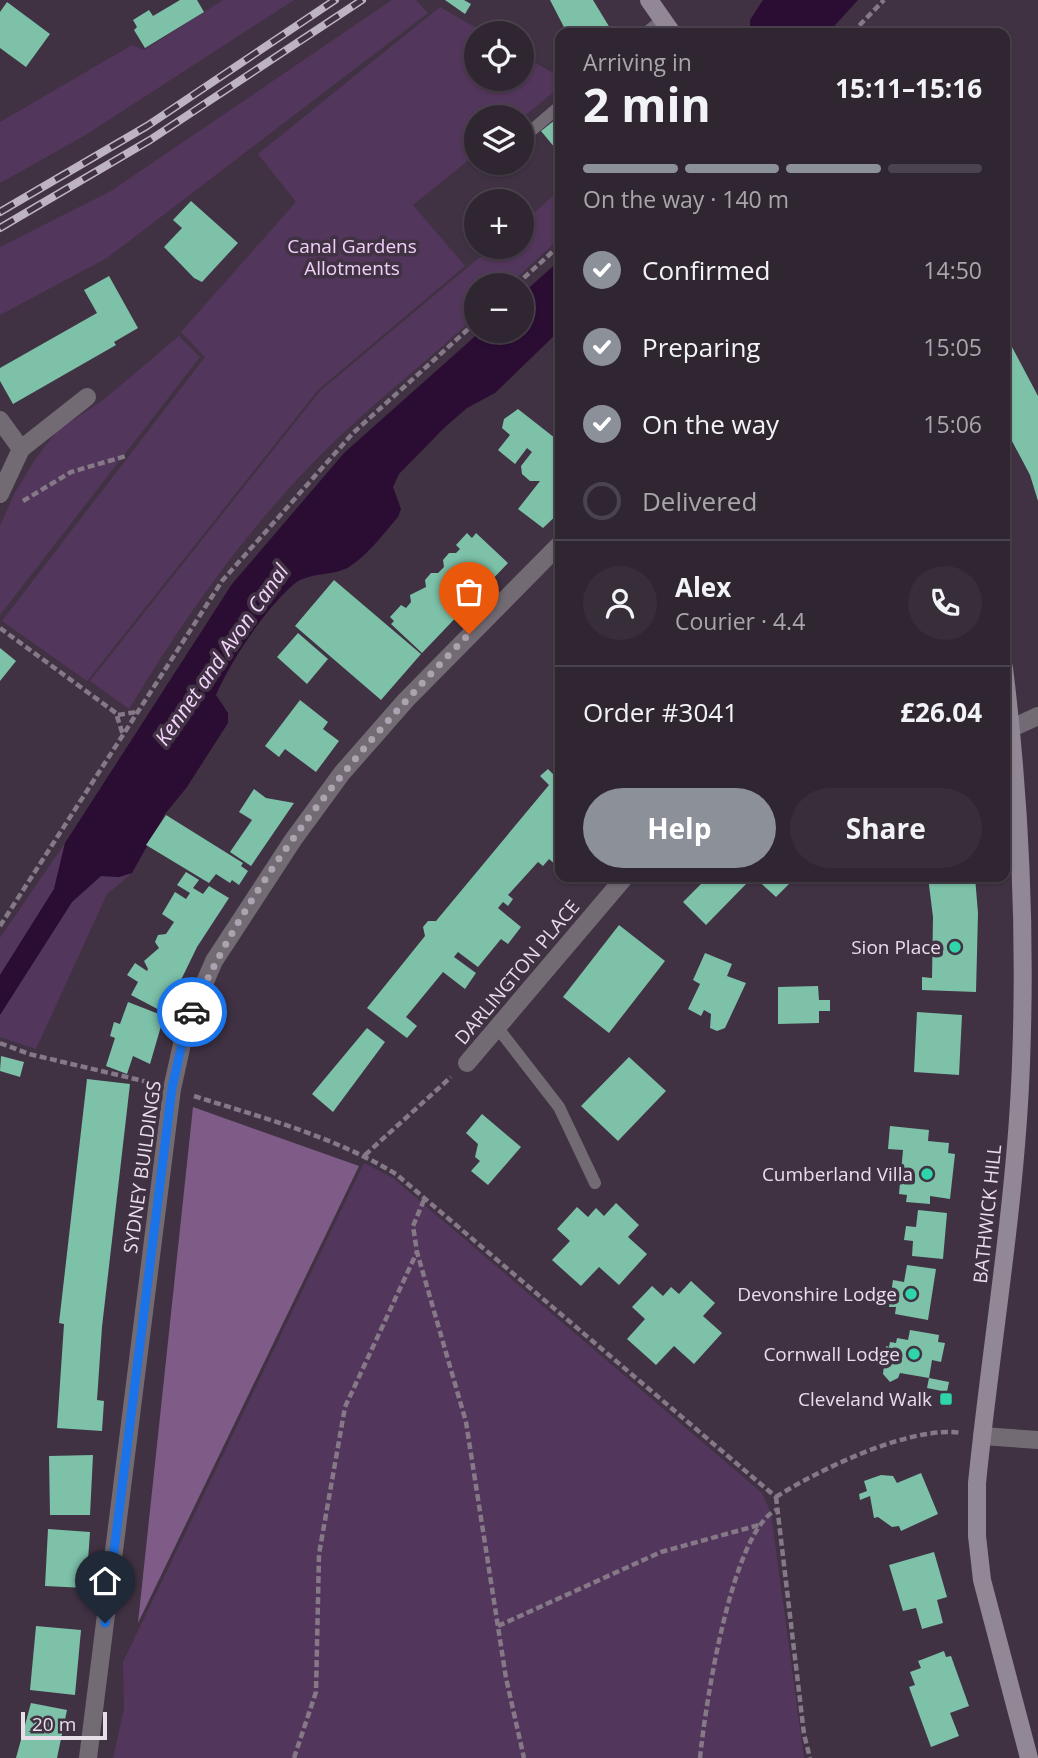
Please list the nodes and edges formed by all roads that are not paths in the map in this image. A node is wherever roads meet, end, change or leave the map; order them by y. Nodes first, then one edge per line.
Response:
1 (649, 0) edge
2 (667, 27) edge
3 (555, 110) edge
4 (534, 128) edge
5 (87, 397) dead end
6 (0, 420) edge
7 (21, 449) junction
8 (0, 494) edge
9 (555, 549) edge
10 (1010, 713) edge
11 (1038, 716) edge
12 (1012, 728) junction
13 (621, 882) edge
14 (497, 1027) junction
15 (467, 1063) road end
16 (595, 1183) dead end
17 (982, 1436) junction
18 (1038, 1440) edge
19 (88, 1758) edge
20 (1029, 1758) edge

1 - 2 street
3 - 4 lane
5 - 7 street
6 - 7 street
7 - 8 street
9 - 19 street, SYDNEY BUILDINGS
10 - 12 street, BATHWICK HILL
11 - 12 street
12 - 17 street, BATHWICK HILL
13 - 14 street, DARLINGTON PLACE
14 - 15 street, DARLINGTON PLACE
14 - 16 lane
17 - 18 street
17 - 20 street, BATHWICK HILL

